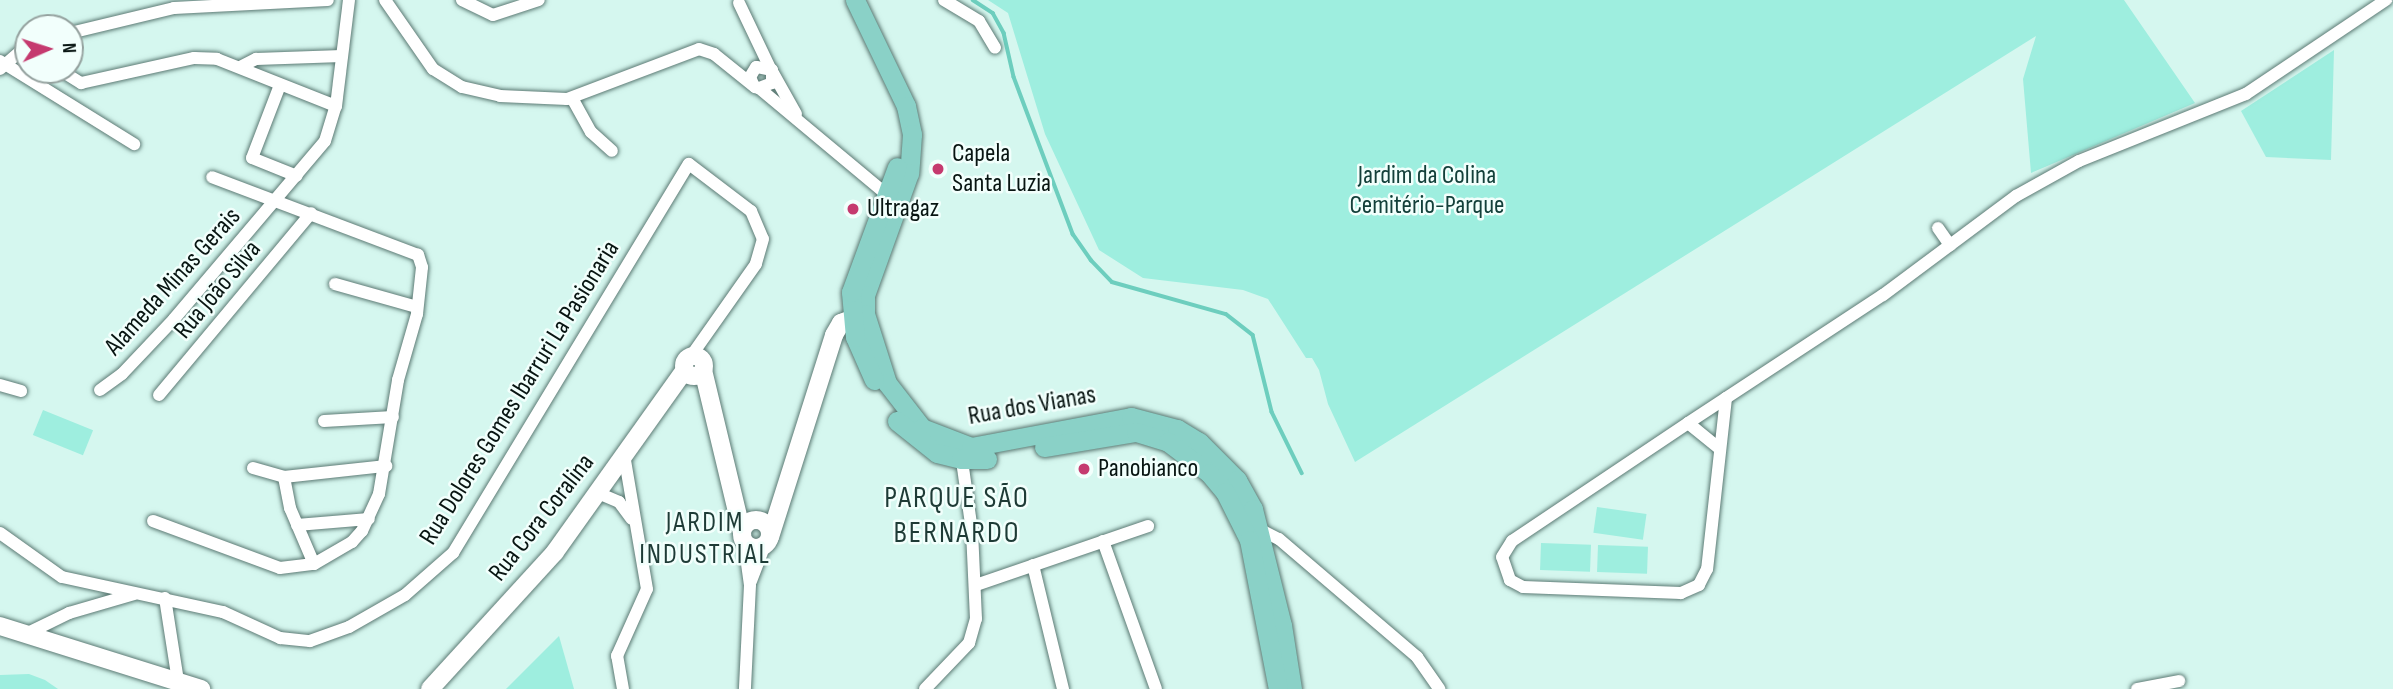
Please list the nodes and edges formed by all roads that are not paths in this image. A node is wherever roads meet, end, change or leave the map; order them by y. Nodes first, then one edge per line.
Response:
1 (325, 0) edge
2 (349, 0) edge
3 (385, 0) edge
4 (462, 0) edge
5 (539, 0) edge
6 (855, 0) edge
7 (944, 0) edge
8 (2382, 2) edge
9 (739, 3) dead end
10 (2393, 4) edge
11 (84, 30) edge
12 (995, 48) dead end
13 (342, 56) junction
14 (4, 64) edge
15 (240, 67) junction
16 (771, 71) junction
17 (84, 82) edge
18 (280, 85) junction
19 (756, 86) junction
20 (572, 98) junction
21 (336, 106) junction
22 (800, 121) junction
23 (134, 144) dead end
24 (612, 151) dead end
25 (212, 177) dead end
26 (295, 178) junction
27 (278, 198) junction
28 (893, 200) junction
29 (312, 213) junction
30 (1938, 228) dead end
31 (1950, 245) junction
32 (756, 264) joint
33 (335, 284) dead end
34 (417, 307) junction
35 (858, 316) junction
36 (688, 363) junction
37 (0, 384) edge
38 (100, 390) dead end
39 (21, 391) dead end
40 (159, 395) dead end
41 (1726, 398) junction
42 (393, 417) junction
43 (324, 421) dead end
44 (1688, 423) junction
45 (1720, 449) junction
46 (961, 452) junction
47 (624, 454) junction
48 (386, 466) junction
49 (253, 468) dead end
50 (284, 477) junction
51 (732, 489) junction
52 (597, 493) junction
53 (369, 519) junction
54 (153, 521) dead end
55 (635, 524) junction
56 (297, 525) junction
57 (1148, 526) dead end
58 (1259, 529) junction
59 (763, 531) junction
60 (0, 533) edge
61 (743, 538) junction
62 (1103, 541) junction
63 (314, 564) junction
64 (1033, 565) junction
65 (750, 585) junction
66 (976, 585) junction
67 (138, 593) junction
68 (165, 598) junction
69 (1, 629) edge
70 (28, 633) junction
71 (178, 681) junction
72 (2179, 681) dead end
73 (201, 689) edge
74 (430, 689) edge
75 (623, 689) edge
76 (745, 689) edge
77 (925, 689) edge
78 (1063, 689) edge
79 (1156, 689) edge
80 (1278, 689) edge
81 (1292, 689) edge
82 (1438, 689) edge
83 (2137, 689) edge

1 - 11 street
2 - 13 street, Alameda Minas Gerais
3 - 20 street
4 - 5 street
6 - 28 main road, Rua dos Vianas
7 - 12 street
8 - 10 street
8 - 31 street
9 - 16 street
13 - 15 street
13 - 21 street, Alameda Minas Gerais
14 - 23 street
15 - 17 street
15 - 18 street
16 - 19 street
16 - 19 street
16 - 22 street
18 - 21 street
18 - 26 street
19 - 20 street
19 - 22 street
20 - 24 street
21 - 26 street, Alameda Minas Gerais
22 - 28 street
25 - 27 street
26 - 27 street, Alameda Minas Gerais
27 - 29 street
27 - 38 street, Alameda Minas Gerais
28 - 35 main road, Rua dos Vianas
29 - 34 street
29 - 40 street, Rua João Silva
30 - 31 street
31 - 41 street
32 - 36 street, Rua Cora Coralina
32 - 68 street, Rua Dolores Gomes Ibarruri La Pasionaria
33 - 34 street
34 - 42 street
35 - 46 main road, Rua dos Vianas
35 - 59 street
36 - 47 street, Rua Cora Coralina
36 - 51 street
37 - 39 street
41 - 44 street
41 - 45 street
42 - 43 street
42 - 48 street
44 - 45 street
44 - 45 street
46 - 58 main road, Rua dos Vianas
46 - 66 street
46 - 80 main road, Rua dos Vianas
47 - 52 street, Rua Cora Coralina
47 - 55 street
48 - 50 street
48 - 53 street
49 - 50 street
50 - 56 street
51 - 59 street
51 - 61 street
52 - 55 street
52 - 74 street, Rua Cora Coralina
53 - 56 street
53 - 63 street
54 - 63 street
55 - 75 street
56 - 63 street
57 - 62 street
58 - 81 main road, Rua dos Vianas
58 - 82 street
59 - 61 street
59 - 61 street
59 - 65 street
60 - 67 street, Rua Dolores Gomes Ibarruri La Pasionaria
61 - 65 street
62 - 64 street
62 - 79 street
64 - 66 street
64 - 78 street
65 - 76 street
66 - 77 street
67 - 68 street, Rua Dolores Gomes Ibarruri La Pasionaria
67 - 70 street
68 - 71 street
69 - 70 street
70 - 71 street
71 - 73 street
72 - 83 street

